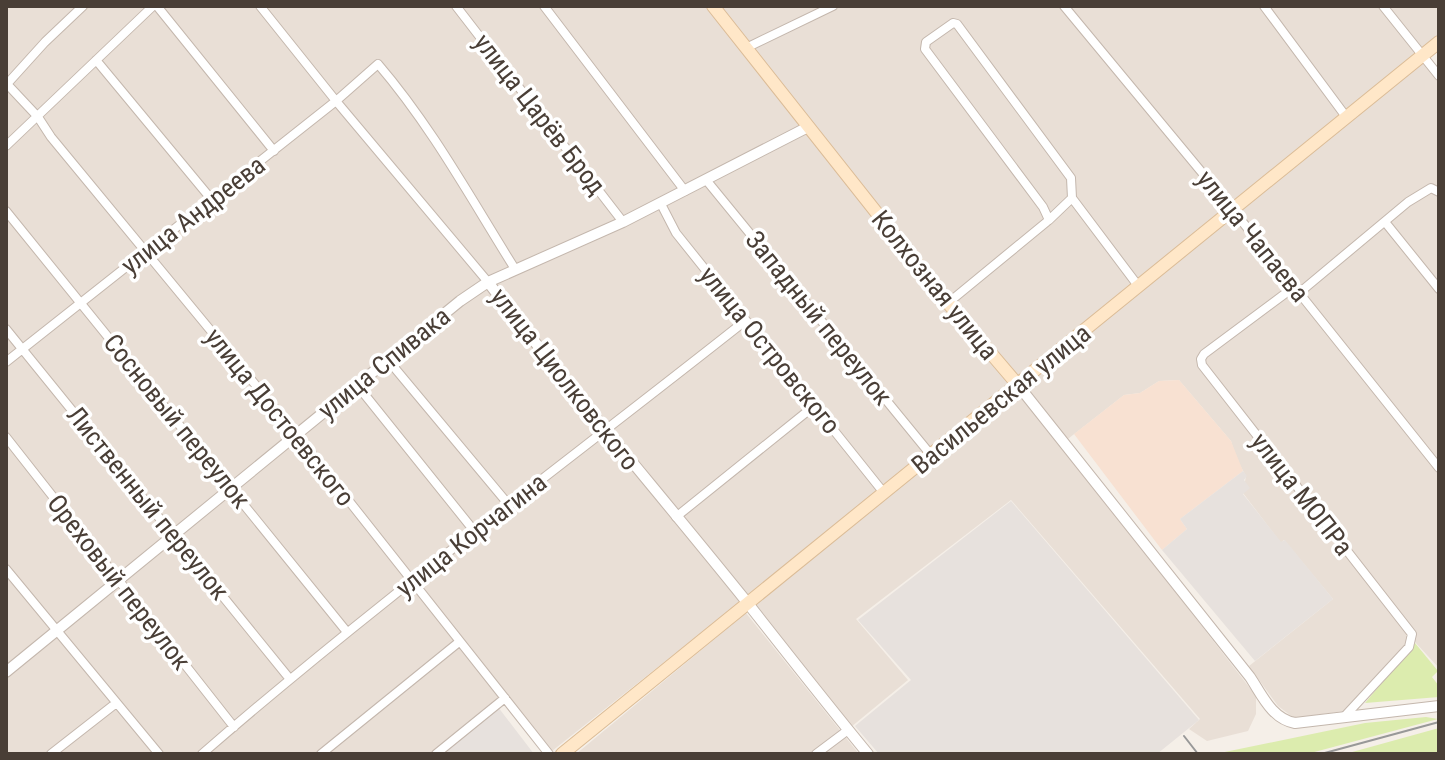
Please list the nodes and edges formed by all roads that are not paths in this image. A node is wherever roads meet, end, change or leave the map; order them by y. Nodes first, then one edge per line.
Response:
1 (83, 6) edge
2 (155, 6) edge
3 (260, 6) edge
4 (456, 6) edge
5 (544, 6) edge
6 (713, 6) edge
7 (833, 6) edge
8 (1064, 6) edge
9 (1264, 6) edge
10 (1383, 6) edge
11 (1439, 42) edge
12 (746, 48) junction
13 (1423, 56) junction
14 (96, 60) junction
15 (1439, 76) edge
16 (7, 84) edge
17 (336, 101) junction
18 (38, 117) junction
19 (1347, 118) junction
20 (808, 127) junction
21 (6, 146) edge
22 (274, 151) junction
23 (707, 181) junction
24 (1438, 190) edge
25 (685, 191) junction
26 (1072, 198) junction
27 (212, 200) junction
28 (661, 204) junction
29 (1233, 210) junction
30 (6, 211) edge
31 (1049, 220) junction
32 (623, 222) junction
33 (1385, 222) junction
34 (146, 252) junction
35 (515, 269) junction
36 (488, 282) junction
37 (1139, 287) junction
38 (1439, 289) edge
39 (1296, 290) junction
40 (82, 303) junction
41 (948, 303) junction
42 (745, 321) junction
43 (6, 329) edge
44 (22, 349) junction
45 (388, 360) junction
46 (6, 362) edge
47 (357, 385) junction
48 (1018, 385) junction
49 (814, 406) junction
50 (605, 431) junction
51 (296, 434) junction
52 (6, 437) edge
53 (931, 455) junction
54 (1439, 468) edge
55 (231, 488) junction
56 (884, 493) junction
57 (509, 505) junction
58 (676, 517) junction
59 (475, 532) junction
60 (174, 535) junction
61 (6, 569) edge
62 (118, 581) junction
63 (410, 581) junction
64 (747, 603) junction
65 (57, 631) junction
66 (347, 632) junction
67 (459, 642) junction
68 (6, 672) edge
69 (289, 678) junction
70 (505, 698) junction
71 (115, 704) junction
72 (1439, 706) edge
73 (1344, 717) junction
74 (234, 727) junction
75 (848, 730) junction
76 (51, 754) edge
77 (159, 754) edge
78 (202, 754) edge
79 (321, 754) edge
80 (436, 754) edge
81 (549, 754) edge
82 (562, 754) edge
83 (816, 754) edge
84 (868, 754) edge

1 - 16 street
2 - 14 street
2 - 22 street
3 - 17 street, улица Циолковского
4 - 32 street, улица Царёв Брод
5 - 25 street
6 - 12 main road, Колхозная улица
7 - 12 street
8 - 29 street, улица Чапаева
9 - 19 street
10 - 13 street
11 - 13 main road, Васильевская улица
12 - 20 main road, Колхозная улица
13 - 15 street
13 - 19 main road, Васильевская улица
14 - 18 street
14 - 27 street
16 - 18 street, улица Достоевского
17 - 22 street, улица Андреева
17 - 35 street, улица Андреева
17 - 36 street, улица Циолковского
18 - 21 street
18 - 34 street, улица Достоевского
19 - 29 main road, Васильевская улица
20 - 23 street, улица Спивака
20 - 41 main road, Колхозная улица
22 - 27 street, улица Андреева
23 - 25 street, улица Спивака
23 - 53 street, Западный переулок
24 - 33 street
25 - 28 street, улица Спивака
26 - 31 street
26 - 31 street
26 - 37 street
27 - 34 street, улица Андреева
28 - 32 street, улица Спивака
28 - 42 street, улица Островского
29 - 37 main road, Васильевская улица
29 - 39 street, улица Чапаева
30 - 40 street, Сосновый переулок
31 - 41 street
32 - 35 street, улица Спивака
33 - 38 street
33 - 39 street
34 - 40 street, улица Андреева
34 - 51 street, улица Достоевского
35 - 36 street, улица Спивака
36 - 45 street, улица Спивака
36 - 50 street, улица Циолковского
37 - 48 main road, Васильевская улица
39 - 54 street, улица Чапаева
39 - 73 street, улица МОПРа
40 - 44 street, улица Андреева
40 - 55 street, Сосновый переулок
41 - 48 main road, Колхозная улица
42 - 49 street, улица Островского
42 - 50 street, улица Корчагина
43 - 44 street, Лиственный переулок
44 - 46 street, улица Андреева
44 - 60 street, Лиственный переулок
45 - 47 street, улица Спивака
45 - 57 street
47 - 51 street, улица Спивака
47 - 59 street
48 - 53 main road, Васильевская улица
48 - 73 street, Колхозная улица
49 - 56 street, улица Островского
49 - 58 street
50 - 57 street, улица Корчагина
50 - 58 street, улица Циолковского
51 - 55 street, улица Спивака
51 - 63 street, улица Достоевского
52 - 62 street, Ореховый переулок
53 - 56 main road, Васильевская улица
55 - 60 street, улица Спивака
55 - 66 street, Сосновый переулок
56 - 64 main road, Васильевская улица
57 - 59 street, улица Корчагина
58 - 64 street, улица Циолковского
59 - 63 street, улица Корчагина
60 - 62 street, улица Спивака
60 - 69 street, Лиственный переулок
61 - 65 street
62 - 65 street, улица Спивака
62 - 74 street, Ореховый переулок
63 - 66 street, улица Корчагина
63 - 67 street, улица Достоевского
64 - 75 street, улица Циолковского
64 - 82 main road, Васильевская улица
65 - 68 street, улица Спивака
65 - 71 street
66 - 69 street, улица Корчагина
67 - 70 street, улица Достоевского
67 - 79 street
69 - 74 street, улица Корчагина
70 - 80 street
70 - 81 street, улица Достоевского
71 - 76 street
71 - 77 street
72 - 73 street
74 - 78 street, улица Корчагина
75 - 83 street
75 - 84 street, улица Циолковского

